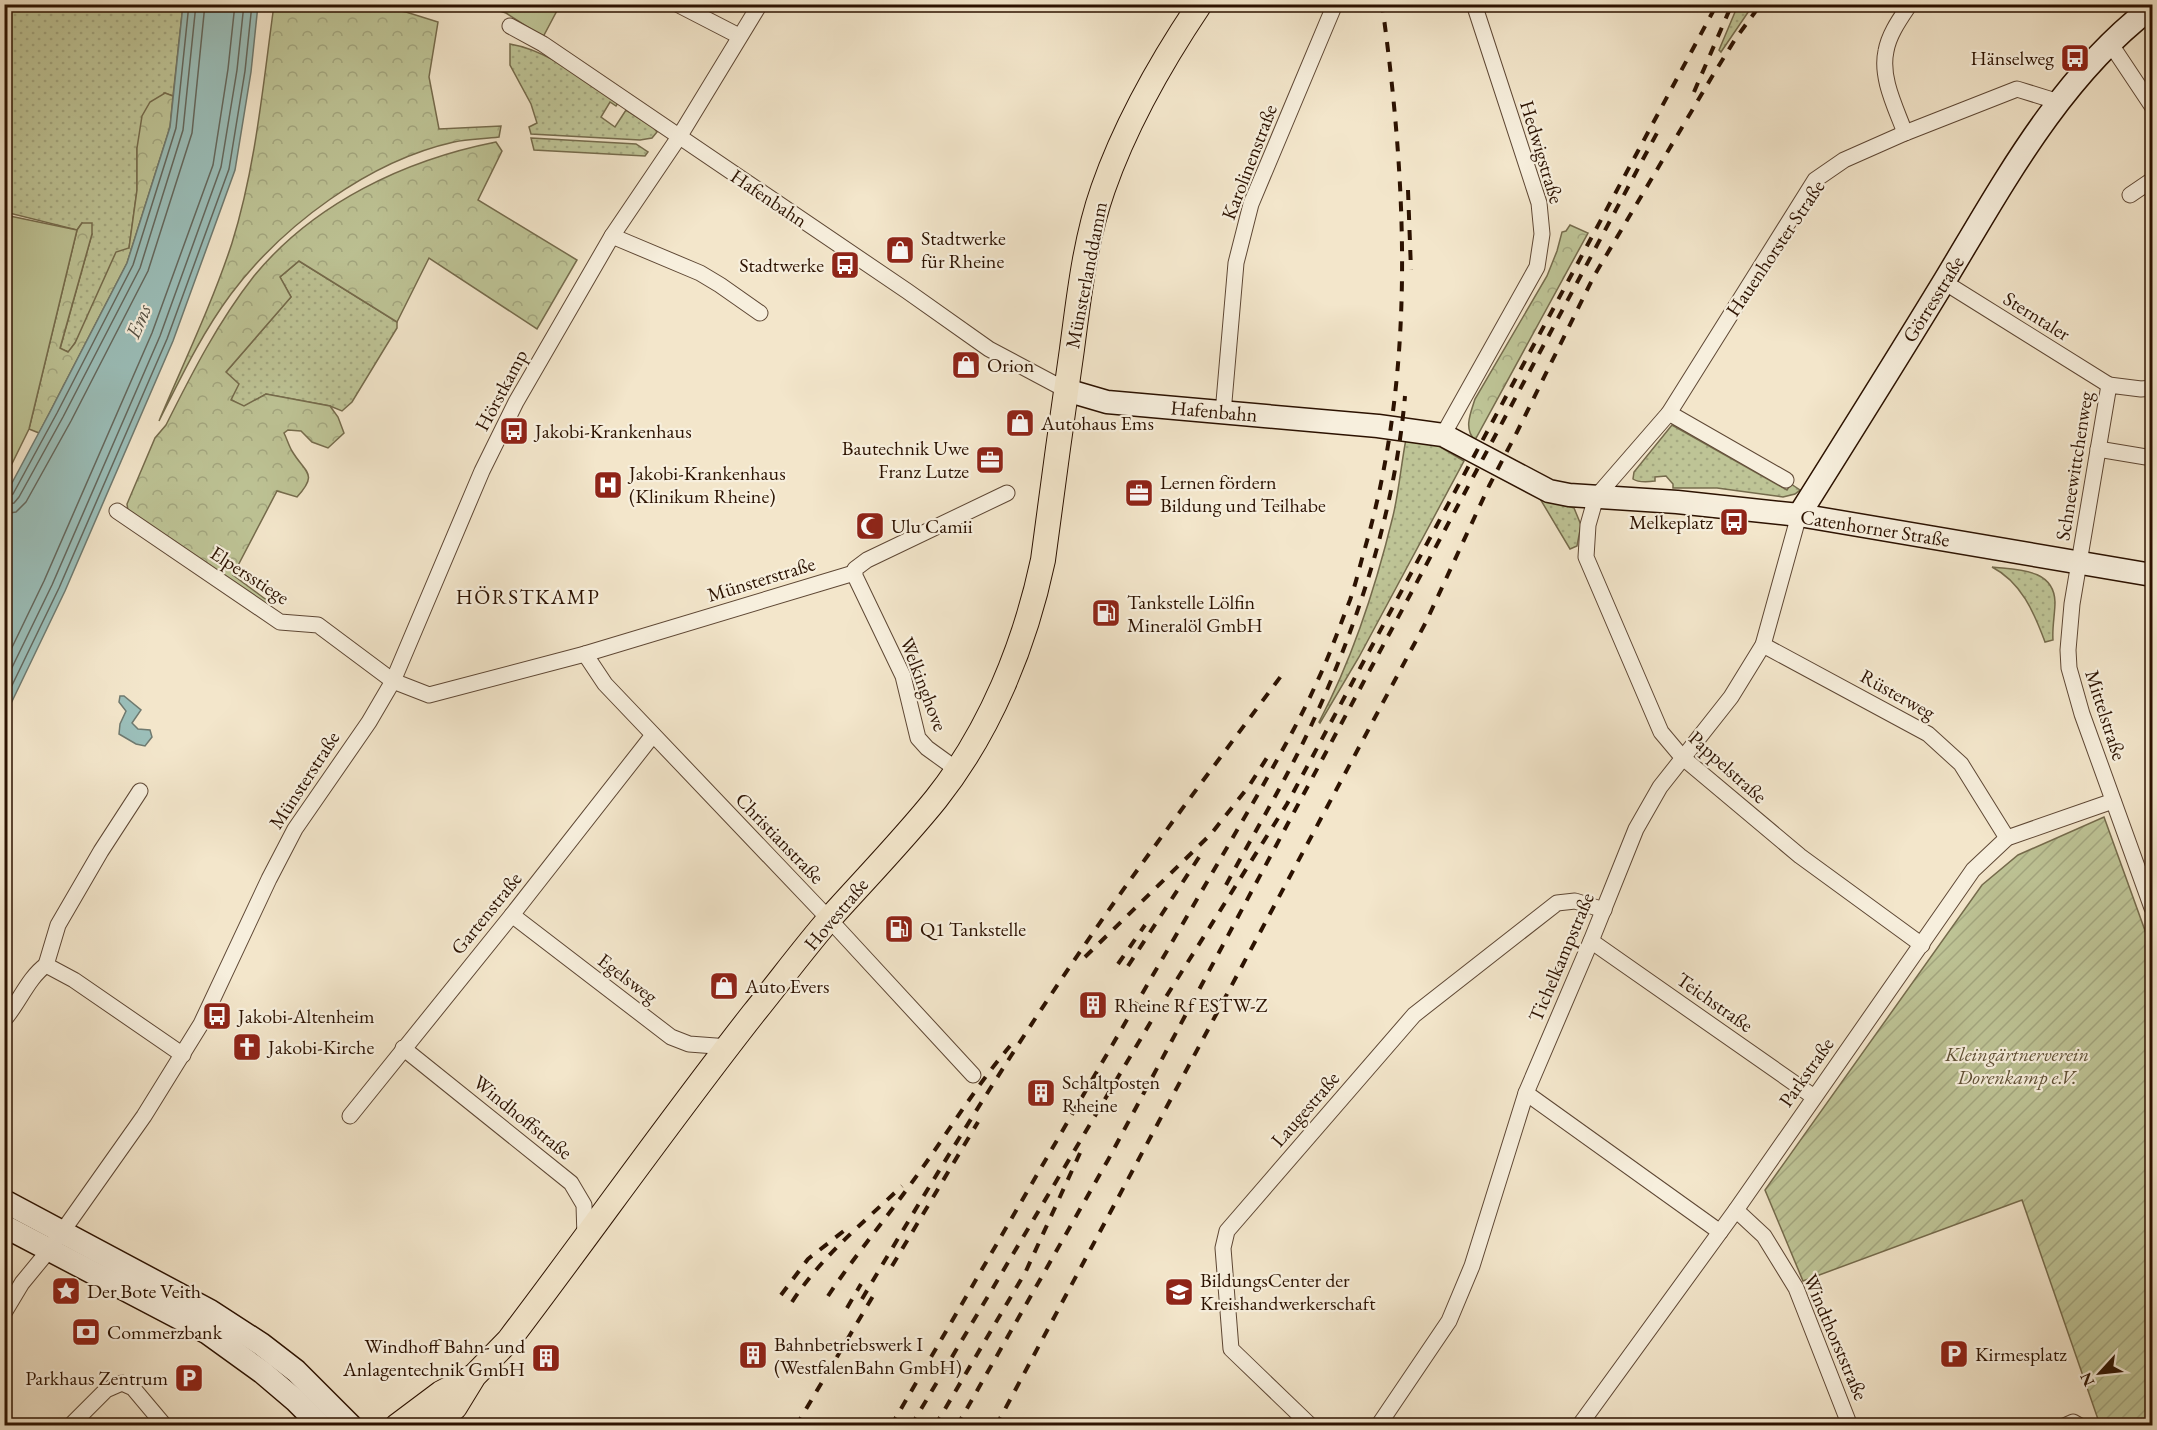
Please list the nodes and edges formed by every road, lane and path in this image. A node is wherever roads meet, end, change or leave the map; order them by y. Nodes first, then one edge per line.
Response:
1 (677, 4) edge
2 (760, 4) edge
3 (1200, 4) edge
4 (1335, 4) edge
5 (1474, 4) edge
6 (1910, 4) edge
7 (2152, 7) edge
8 (510, 26) dead end
9 (739, 36) junction
10 (2110, 43) junction
11 (2065, 94) junction
12 (2152, 106) edge
13 (1905, 133) junction
14 (679, 137) junction
15 (2152, 180) edge
16 (2130, 195) dead end
17 (612, 236) junction
18 (1944, 282) junction
19 (760, 313) dead end
20 (2109, 385) junction
21 (2152, 388) edge
22 (1066, 390) junction
23 (1223, 413) junction
24 (1668, 413) junction
25 (1443, 435) junction
26 (2098, 449) junction
27 (2152, 458) edge
28 (1786, 480) dead end
29 (1007, 493) dead end
30 (1596, 497) junction
31 (117, 511) dead end
32 (1799, 515) junction
33 (2079, 563) junction
34 (854, 571) junction
35 (2152, 575) edge
36 (1763, 645) junction
37 (585, 654) junction
38 (393, 681) junction
39 (653, 735) junction
40 (1682, 757) junction
41 (956, 769) junction
42 (140, 791) dead end
43 (2113, 801) junction
44 (2007, 838) junction
45 (2152, 908) edge
46 (1604, 910) junction
47 (512, 915) junction
48 (829, 919) junction
49 (1591, 940) junction
50 (1922, 945) junction
51 (46, 965) junction
52 (4, 1020) edge
53 (729, 1047) junction
54 (403, 1048) junction
55 (183, 1055) junction
56 (973, 1075) dead end
57 (1526, 1093) junction
58 (1814, 1097) junction
59 (350, 1116) dead end
60 (4, 1201) edge
61 (1736, 1210) junction
62 (4, 1226) edge
63 (1720, 1232) junction
64 (585, 1237) junction
65 (56, 1240) junction
66 (4, 1313) edge
67 (474, 1376) junction
68 (70, 1425) edge
69 (165, 1425) edge
70 (321, 1425) edge
71 (351, 1425) edge
72 (397, 1425) edge
73 (434, 1425) edge
74 (1311, 1425) edge
75 (1378, 1425) edge
76 (1579, 1425) edge
77 (1850, 1425) edge
78 (2064, 1425) edge
79 (2080, 1425) edge

1 - 9 street
2 - 9 street, Hörstkamp
3 - 22 main road, Münsterlanddamm
4 - 23 street, Karolinenstraße
5 - 25 street, Hedwigstraße
6 - 13 street
7 - 10 street
8 - 14 street
9 - 14 street, Hörstkamp
10 - 11 street
10 - 12 street
11 - 13 street, Hauenhorster Straße
11 - 18 street, Görresstraße
13 - 24 street, Hauenhorster Straße
14 - 17 street, Hörstkamp
14 - 22 street, Hafenbahn
15 - 16 street
17 - 19 street
17 - 38 street, Hörstkamp
18 - 20 street, Sterntaler
18 - 32 street, Görresstraße
20 - 21 street, Schneewittchenweg
20 - 26 street, Schneewittchenweg
22 - 23 street, Hafenbahn
22 - 41 main road, Hovestraße
23 - 25 street, Hafenbahn
24 - 28 street, Catenhorner Straße
24 - 30 street, Hauenhorster Straße
25 - 30 street, Hafenbahn
26 - 27 street
26 - 33 street, Schneewittchenweg
29 - 34 street, Münsterstraße
30 - 32 street, Catenhorner Straße
30 - 40 street, Pappelstraße
31 - 38 street, Elpersstiege
32 - 33 street, Catenhorner Straße
32 - 36 street, Tichelkampstraße
33 - 35 street, Catenhorner Straße
33 - 43 street, Mittelstraße
34 - 37 street, Münsterstraße
34 - 41 street, Welkinghove
36 - 40 street, Tichelkampstraße
36 - 44 street, Rüsterweg
37 - 38 street, Münsterstraße
37 - 39 street, Christianstraße
38 - 55 street, Münsterstraße
39 - 47 street, Gartenstraße
39 - 48 street, Christianstraße
40 - 46 street, Tichelkampstraße
40 - 50 street, Pappelstraße
41 - 48 main road, Hovestraße
42 - 51 street
43 - 44 street, Parkstraße
43 - 45 street, Mittelstraße
44 - 50 street, Parkstraße
46 - 49 street, Tichelkampstraße
46 - 74 street, Laugestraße
47 - 53 street, Egelsweg
47 - 54 street, Gartenstraße
48 - 53 main road, Hovestraße
48 - 56 street, Christianstraße
49 - 57 street, Tichelkampstraße
49 - 58 street, Teichstraße
50 - 58 street, Parkstraße
51 - 52 street
51 - 55 street
53 - 64 main road, Hovestraße
54 - 59 street, Gartenstraße
54 - 64 street, Windhoffstraße
55 - 65 street, Münsterstraße
57 - 63 street
57 - 75 street, Tichelkampstraße
58 - 61 street, Parkstraße
60 - 65 street
61 - 63 street, Parkstraße
61 - 77 street, Windthorststraße
62 - 65 street
63 - 76 street, Parkstraße
64 - 67 main road, Hovestraße
65 - 66 street, Münsterstraße
65 - 70 street
65 - 71 street
67 - 72 main road, Hovestraße
67 - 73 main road, Hovestraße
68 - 69 street
78 - 79 street

